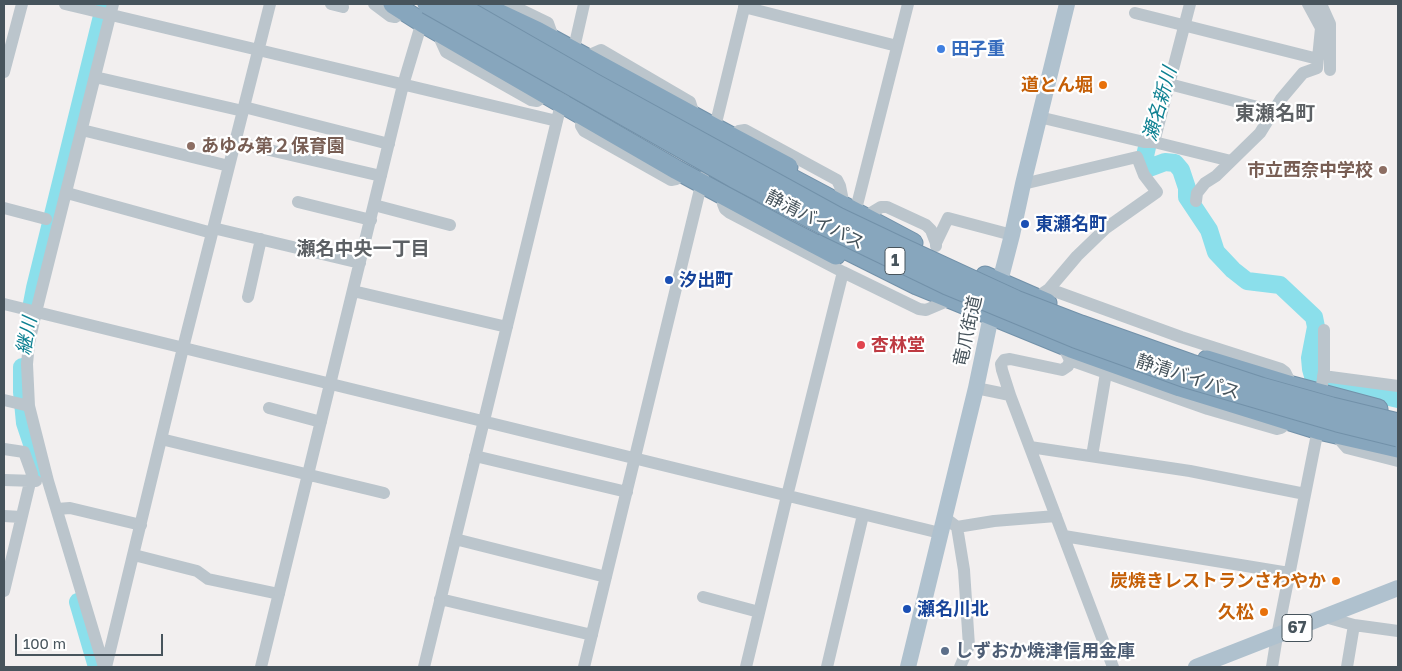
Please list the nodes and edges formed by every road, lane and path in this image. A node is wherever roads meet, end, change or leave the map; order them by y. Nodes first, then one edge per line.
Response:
1 (22, 4) edge
2 (64, 4) edge
3 (270, 4) edge
4 (374, 4) edge
5 (456, 4) edge
6 (466, 4) edge
7 (479, 4) edge
8 (508, 4) edge
9 (584, 4) edge
10 (908, 4) edge
11 (1067, 4) edge
12 (1190, 4) edge
13 (1308, 4) edge
14 (1321, 4) edge
15 (744, 5) edge
16 (112, 9) edge
17 (415, 10) edge
18 (1135, 13) dead end
19 (1184, 26) junction
20 (554, 40) junction
21 (898, 46) junction
22 (259, 50) junction
23 (6, 53) edge
24 (579, 54) junction
25 (1318, 59) junction
26 (1330, 70) dead end
27 (4, 72) edge
28 (95, 76) junction
29 (1169, 84) junction
30 (403, 85) junction
31 (555, 107) junction
32 (244, 109) junction
33 (1273, 111) junction
34 (1039, 117) junction
35 (82, 130) junction
36 (722, 133) junction
37 (235, 142) junction
38 (1154, 142) junction
39 (389, 144) junction
40 (1231, 162) junction
41 (229, 166) junction
42 (381, 176) junction
43 (702, 183) junction
44 (1023, 184) junction
45 (67, 193) junction
46 (724, 195) junction
47 (1196, 201) dead end
48 (298, 202) dead end
49 (857, 204) junction
50 (374, 206) junction
51 (4, 208) edge
52 (46, 219) dead end
53 (371, 220) junction
54 (450, 225) dead end
55 (213, 230) junction
56 (1012, 235) junction
57 (904, 238) junction
58 (261, 239) junction
59 (936, 248) junction
60 (360, 263) junction
61 (843, 272) junction
62 (1000, 282) junction
63 (917, 285) junction
64 (353, 291) junction
65 (1043, 294) junction
66 (248, 297) dead end
67 (952, 300) junction
68 (4, 304) edge
69 (36, 312) junction
70 (991, 316) junction
71 (507, 326) junction
72 (1324, 330) dead end
73 (183, 348) junction
74 (1066, 352) junction
75 (1106, 373) junction
76 (330, 384) junction
77 (1322, 385) junction
78 (1398, 386) edge
79 (976, 388) junction
80 (1010, 395) junction
81 (16, 403) edge
82 (269, 408) dead end
83 (1398, 415) edge
84 (1292, 420) junction
85 (484, 421) junction
86 (321, 422) junction
87 (1398, 423) edge
88 (1319, 430) junction
89 (1340, 435) junction
90 (1398, 437) edge
91 (161, 439) junction
92 (1030, 447) junction
93 (1398, 448) edge
94 (4, 449) edge
95 (475, 456) junction
96 (1092, 456) junction
97 (635, 459) junction
98 (1398, 461) edge
99 (308, 475) junction
100 (4, 480) edge
101 (30, 481) junction
102 (48, 481) junction
103 (627, 492) junction
104 (384, 493) dead end
105 (1305, 494) junction
106 (787, 496) junction
107 (57, 509) junction
108 (863, 515) junction
109 (4, 516) edge
110 (1056, 516) junction
111 (21, 517) junction
112 (141, 524) junction
113 (947, 526) junction
114 (1064, 536) junction
115 (455, 539) junction
116 (8, 553) edge
117 (134, 555) junction
118 (1289, 573) junction
119 (606, 577) junction
120 (4, 588) edge
121 (1398, 588) edge
122 (279, 594) junction
123 (703, 597) dead end
124 (440, 599) junction
125 (759, 612) junction
126 (1325, 617) junction
127 (1354, 625) junction
128 (1398, 631) edge
129 (592, 635) junction
130 (1277, 636) junction
131 (105, 667) edge
132 (262, 667) edge
133 (424, 667) edge
134 (584, 667) edge
135 (746, 667) edge
136 (827, 667) edge
137 (908, 667) edge
138 (960, 667) edge
139 (1113, 667) edge
140 (1196, 667) edge
141 (1272, 667) edge
142 (1347, 667) edge

1 - 23 street
2 - 16 street
3 - 22 street
4 - 17 street
5 - 87 highway, 静清バイパス / 1, bridge
6 - 57 highway, 1
7 - 20 highway, 1
8 - 20 street
9 - 24 street
10 - 21 street
11 - 34 main road, 竜爪街道
12 - 19 street
13 - 25 street
14 - 26 street
15 - 21 street
15 - 36 street
16 - 22 street
16 - 28 street
17 - 30 street
17 - 31 highway, 1
17 - 63 highway
17 - 90 highway, 静清バイパス / 1, bridge
18 - 19 street
19 - 25 street
19 - 29 street
20 - 24 highway, 1
21 - 49 street
22 - 30 street
22 - 32 street
23 - 27 street
24 - 31 street
24 - 36 highway, 1
25 - 33 street
28 - 32 street
28 - 35 street
29 - 33 street
29 - 38 street
30 - 31 street
30 - 39 street
31 - 43 highway, 1
31 - 71 street
32 - 37 street
32 - 39 street
33 - 40 street
34 - 38 street
34 - 44 main road, 竜爪街道
35 - 41 street
35 - 45 street
36 - 43 street
36 - 49 highway, 1
37 - 41 street
37 - 42 street
38 - 40 street
39 - 42 street
40 - 47 street
41 - 55 street
42 - 50 street
43 - 46 highway, 1
43 - 97 street
44 - 56 main road, 竜爪街道
44 - 65 street
45 - 55 street
45 - 69 street
46 - 61 street
46 - 63 highway, 1
48 - 53 street
49 - 57 highway, 1
49 - 59 street
50 - 53 street
50 - 54 street
51 - 52 street
53 - 60 street
55 - 58 street
55 - 73 street
56 - 59 street
56 - 62 main road, 竜爪街道
57 - 59 highway, 1
58 - 60 street
58 - 66 street
59 - 62 highway, 1
60 - 64 street
61 - 67 street
61 - 106 street
62 - 65 highway, 1
62 - 70 main road, 竜爪街道
63 - 67 highway, 1
64 - 71 street
64 - 76 street
65 - 77 highway, 1
67 - 70 highway, 1
68 - 69 street
69 - 73 street
69 - 81 street
70 - 74 highway, 1
70 - 79 main road, 竜爪街道
71 - 85 street
72 - 77 street
73 - 76 street
73 - 91 street
74 - 75 street
74 - 80 street
74 - 84 highway, 1
75 - 84 street
75 - 96 street
76 - 85 street
76 - 86 street
77 - 78 street
77 - 83 highway, 1
77 - 88 street
79 - 80 street
79 - 113 main road, 竜爪街道
80 - 92 street
81 - 102 street
82 - 86 street
84 - 88 highway, 1
85 - 95 street
85 - 97 street
86 - 99 street
88 - 89 highway, 1
88 - 105 street
89 - 93 highway, 1
89 - 98 street
91 - 99 street
91 - 112 street
92 - 96 street
92 - 110 street
94 - 101 street
95 - 103 street
95 - 115 street
96 - 105 street
97 - 103 street
97 - 106 street
99 - 104 street
99 - 122 street
100 - 101 street
101 - 102 street
101 - 111 street
102 - 107 street
103 - 119 street
105 - 118 street
106 - 108 street
106 - 125 street
107 - 112 street
107 - 131 street
108 - 113 street
108 - 136 street
109 - 111 street
110 - 113 street
110 - 114 street
111 - 116 street
112 - 117 street
113 - 137 main road, 竜爪街道
113 - 138 street
114 - 118 street
114 - 139 street
115 - 119 street
115 - 124 street
116 - 120 street
117 - 122 street
117 - 131 street
118 - 130 street
119 - 129 street
121 - 126 main road, 67
122 - 132 street
123 - 125 street
124 - 129 street
124 - 133 street
125 - 135 street
126 - 127 street
126 - 130 main road, 67
127 - 128 street
127 - 142 street
129 - 134 street
130 - 140 main road, 67
130 - 141 street

